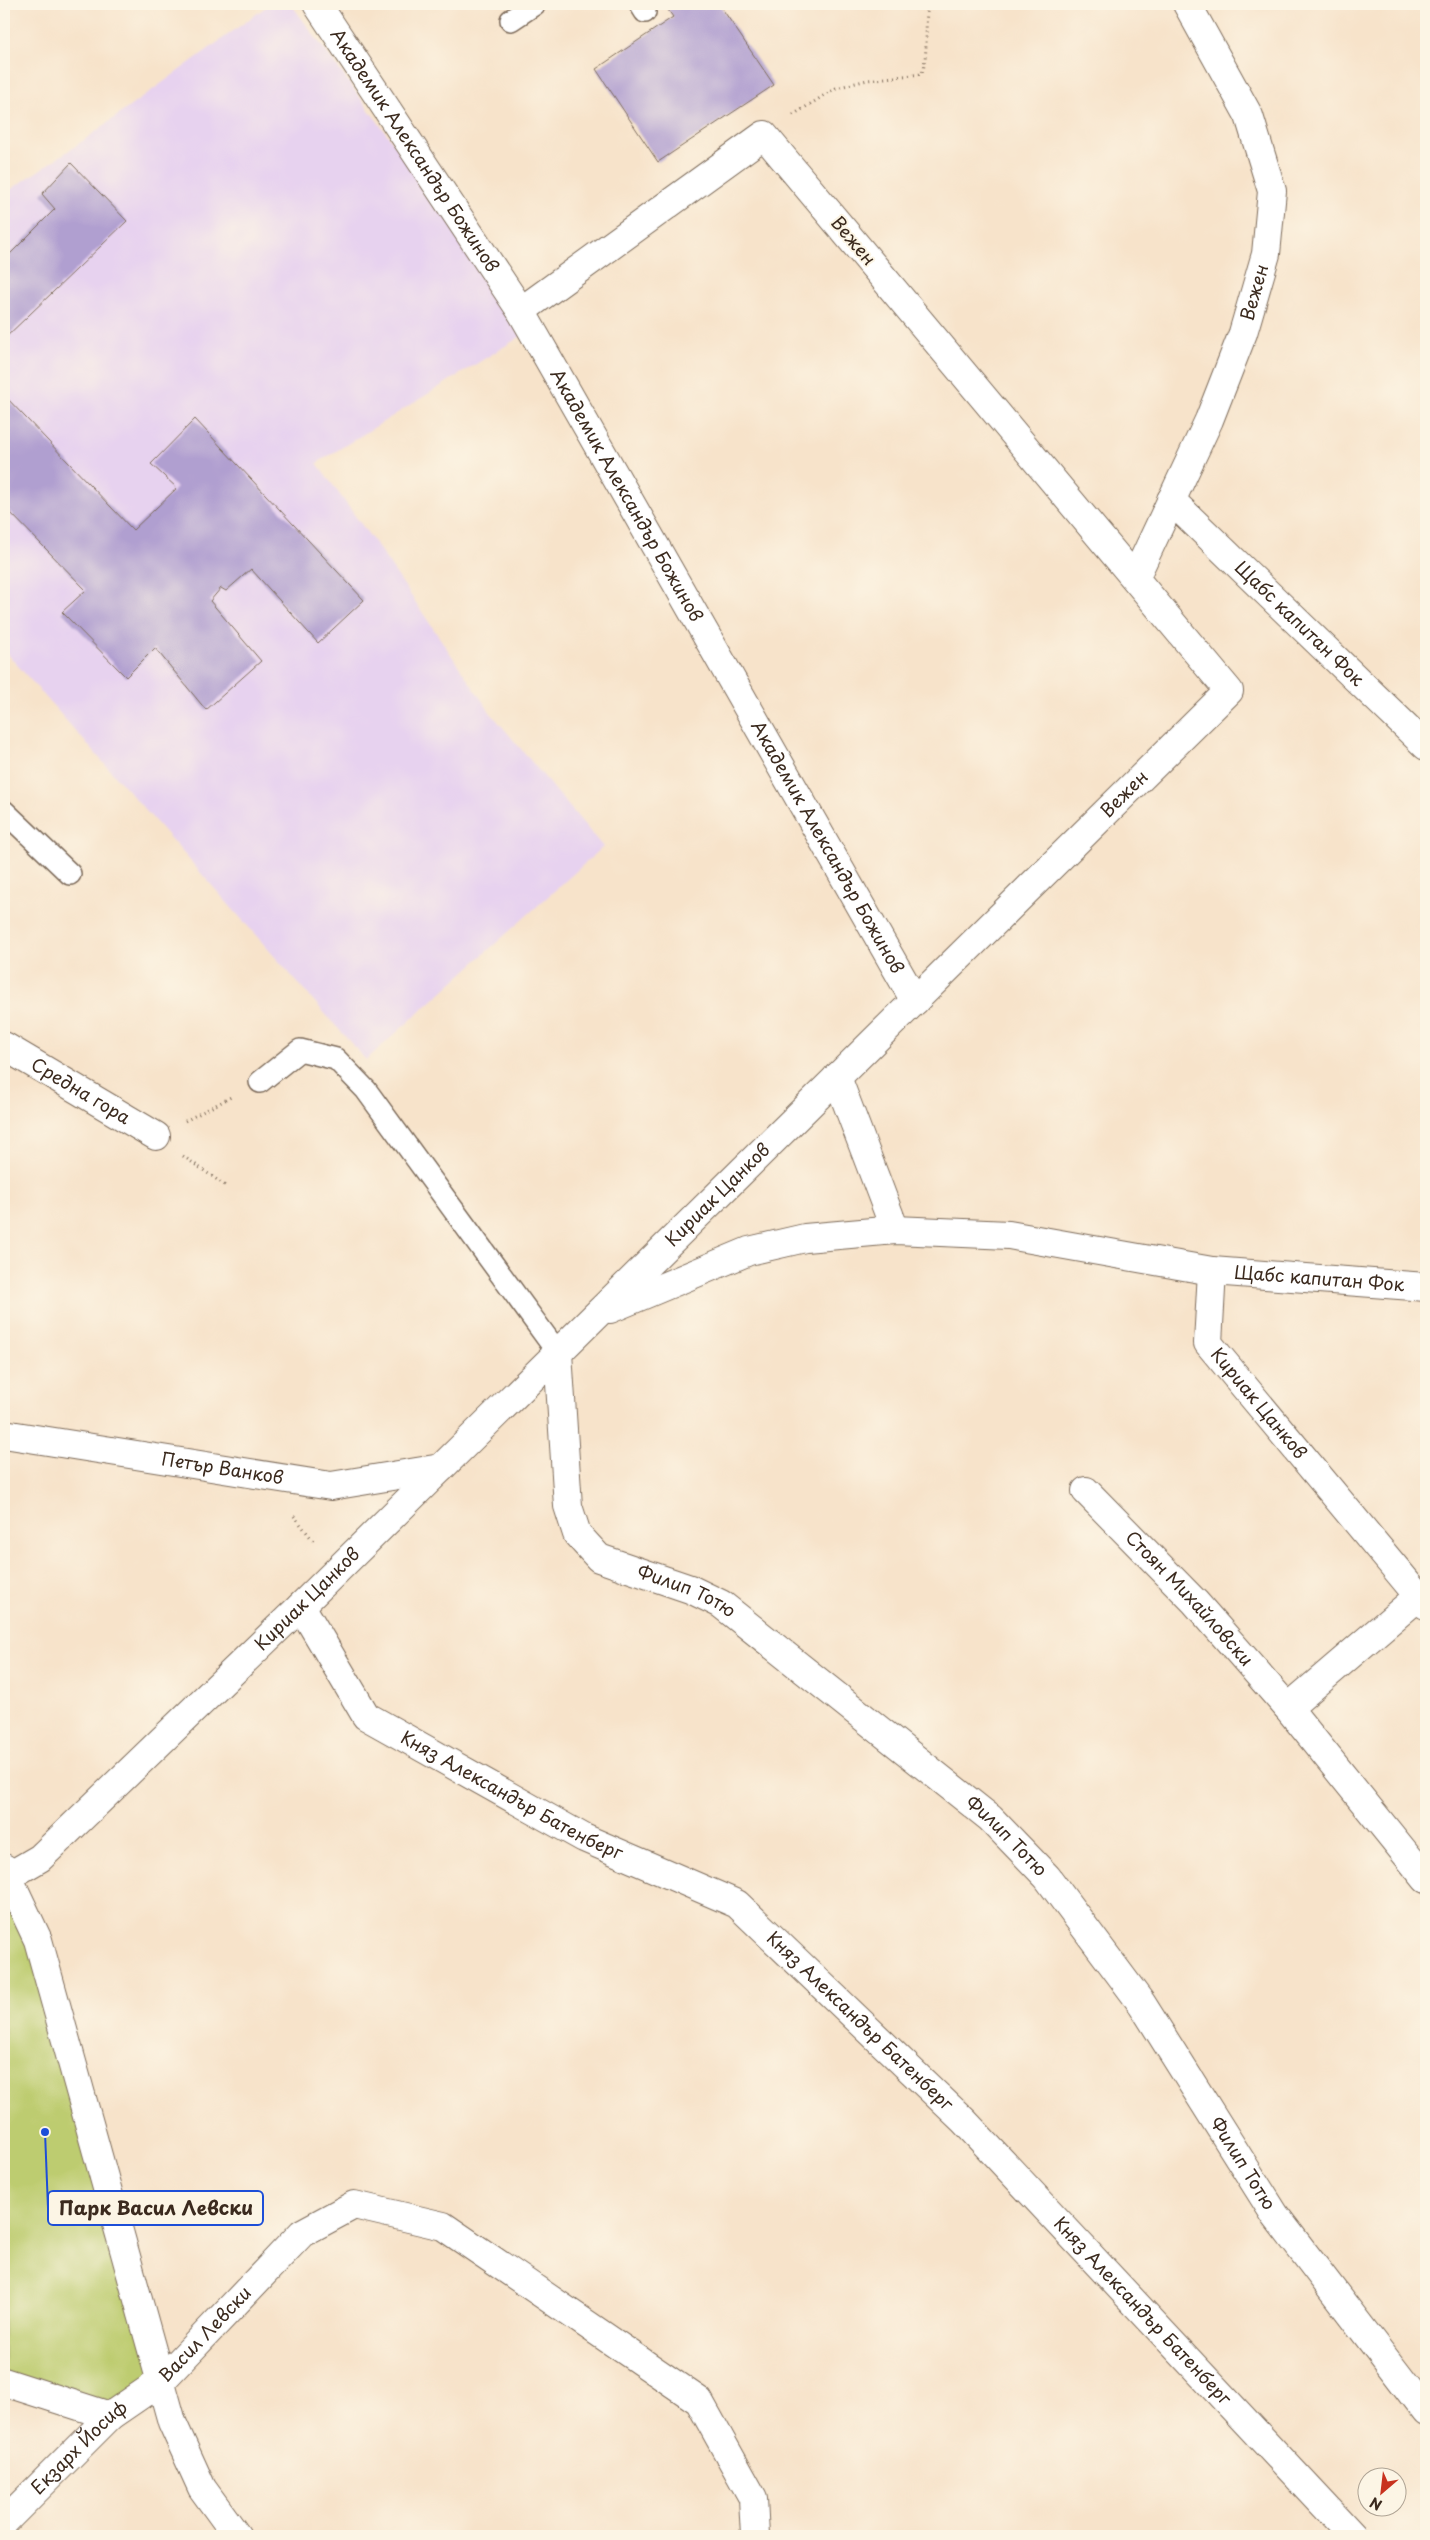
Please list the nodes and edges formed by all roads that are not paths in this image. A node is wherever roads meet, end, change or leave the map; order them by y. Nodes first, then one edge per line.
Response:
1 (317, 4) edge
2 (535, 4) edge
3 (1187, 4) edge
4 (511, 20) dead end
5 (521, 311) junction
6 (1171, 500) junction
7 (1135, 578) junction
8 (1426, 746) edge
9 (4, 810) edge
10 (70, 874) dead end
11 (915, 1001) junction
12 (4, 1046) edge
13 (837, 1077) junction
14 (260, 1082) road end
15 (156, 1136) road end
16 (894, 1230) junction
17 (1212, 1271) junction
18 (1426, 1287) edge
19 (598, 1314) junction
20 (558, 1353) junction
21 (4, 1434) edge
22 (441, 1468) junction
23 (1086, 1491) dead end
24 (1422, 1601) edge
25 (301, 1606) junction
26 (1288, 1708) junction
27 (6, 1872) edge
28 (1426, 1879) edge
29 (161, 2381) junction
30 (4, 2382) edge
31 (1426, 2412) edge
32 (110, 2416) junction
33 (4, 2522) edge
34 (237, 2536) edge
35 (755, 2536) edge
36 (1353, 2536) edge

1 - 5 street, Академик Александър Божинов
2 - 4 lane
3 - 6 street, Вежен
5 - 7 street, Вежен
5 - 11 street, Академик Александър Божинов
6 - 7 street, Вежен
6 - 8 street, Щабс капитан Фок
7 - 11 street, Вежен
9 - 10 lane
11 - 13 street, Кириак Цанков
12 - 15 street, Средна гора
13 - 16 street
13 - 19 street, Кириак Цанков
14 - 20 lane
16 - 17 street, Кириак Цанков
16 - 19 street, Кириак Цанков
17 - 18 street, Щабс капитан Фок
17 - 24 street, Кириак Цанков
19 - 20 street, Кириак Цанков
20 - 22 street, Кириак Цанков
20 - 31 street, Филип Тотю
21 - 22 street, Петър Ванков
22 - 25 street, Кириак Цанков
23 - 26 street, Стоян Михайловски
24 - 26 street
25 - 27 street, Кириак Цанков
25 - 36 street, Княз Александър Батенберг
26 - 28 street, Стоян Михайловски
27 - 29 street, Васил Левски
29 - 32 street, Екзарх Йосиф
29 - 34 street
29 - 35 street, Васил Левски
30 - 32 street
32 - 33 street, Екзарх Йосиф

